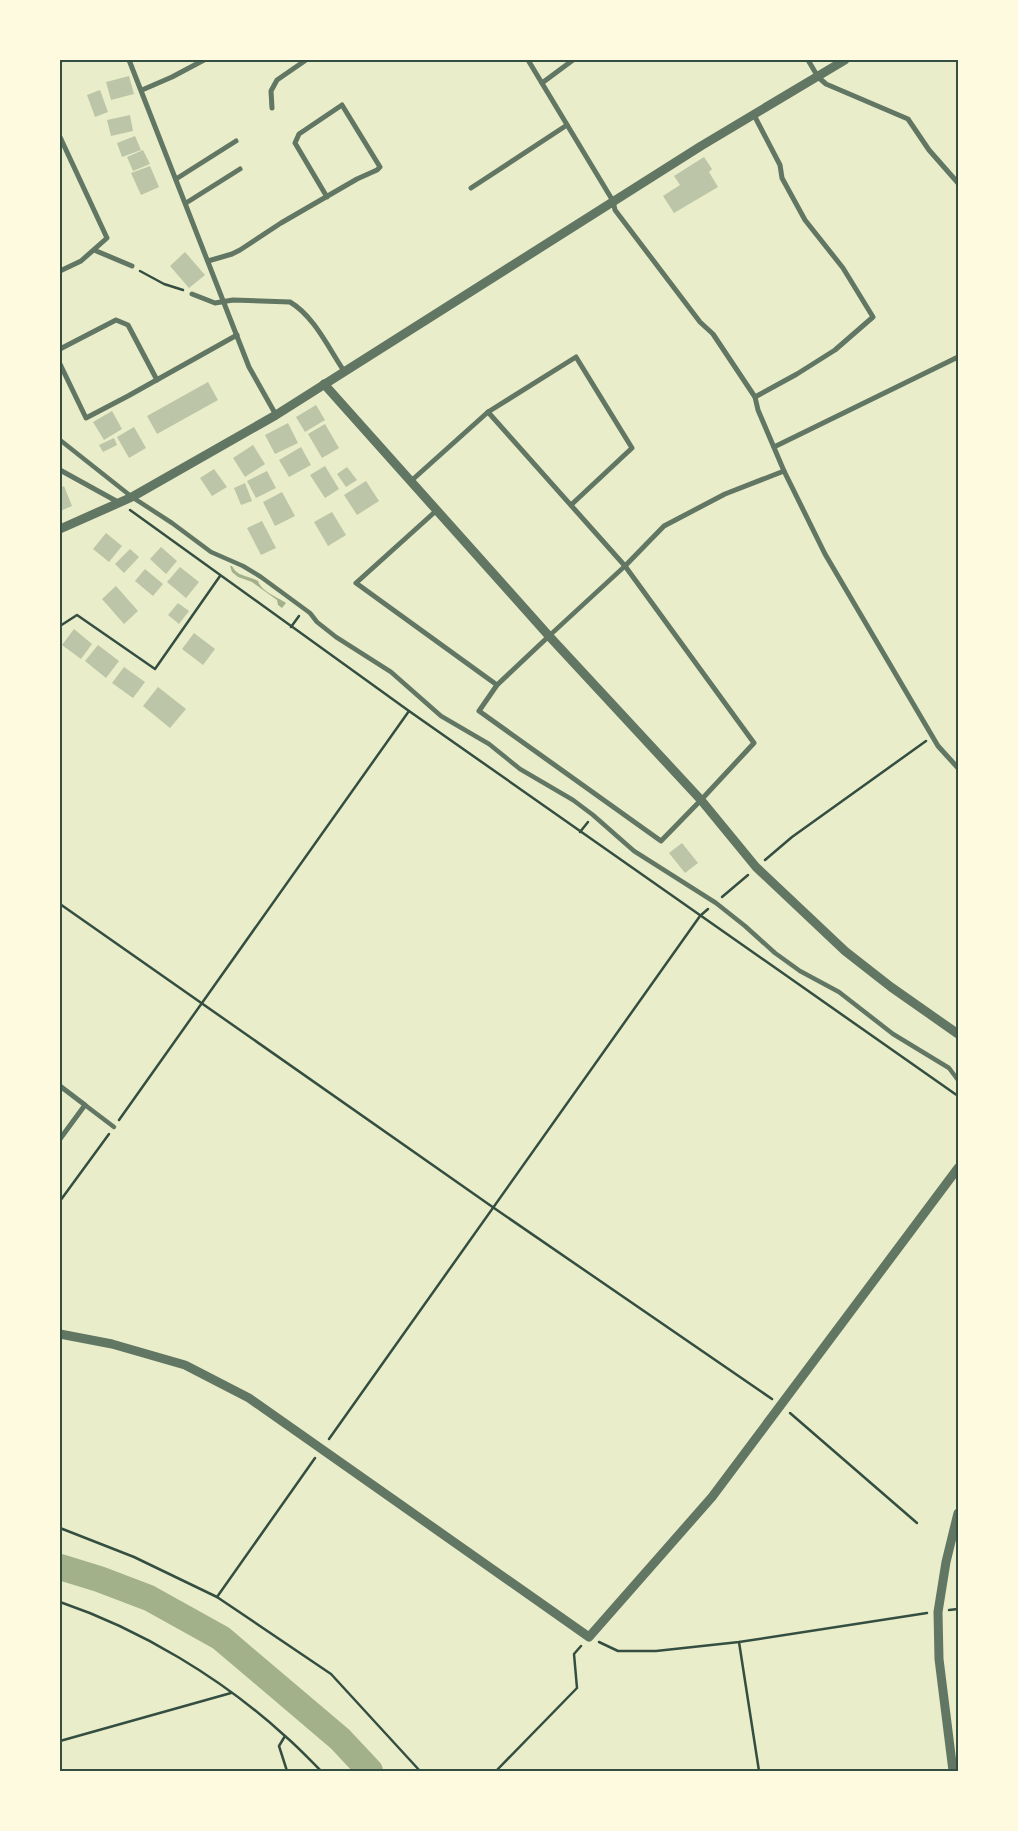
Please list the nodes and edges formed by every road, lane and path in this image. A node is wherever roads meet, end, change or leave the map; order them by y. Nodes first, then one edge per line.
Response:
1 (129, 60) edge
2 (204, 60) edge
3 (306, 60) edge
4 (528, 60) edge
5 (573, 60) edge
6 (808, 60) edge
7 (845, 60) edge
8 (818, 77) junction
9 (542, 83) junction
10 (142, 90) junction
11 (272, 108) dead end
12 (754, 115) junction
13 (567, 125) junction
14 (60, 137) edge
15 (236, 141) dead end
16 (240, 169) dead end
17 (176, 179) junction
18 (958, 183) edge
19 (471, 188) dead end
20 (327, 197) junction
21 (613, 202) junction
22 (186, 203) junction
23 (94, 250) junction
24 (208, 260) junction
25 (132, 266) joint
26 (60, 270) edge
27 (192, 294) joint
28 (225, 302) junction
29 (237, 335) junction
30 (60, 349) edge
31 (958, 357) edge
32 (60, 364) edge
33 (344, 371) junction
34 (157, 380) junction
35 (324, 384) junction
36 (755, 397) junction
37 (488, 412) junction
38 (276, 415) junction
39 (60, 440) edge
40 (774, 447) junction
41 (60, 470) edge
42 (784, 471) junction
43 (411, 481) junction
44 (132, 497) junction
45 (118, 502) junction
46 (571, 505) junction
47 (437, 510) junction
48 (60, 529) edge
49 (625, 566) junction
50 (221, 576) junction
51 (304, 609) junction
52 (60, 626) edge
53 (291, 627) junction
54 (549, 636) junction
55 (497, 685) junction
56 (409, 711) junction
57 (932, 736) junction
58 (958, 768) edge
59 (701, 800) junction
60 (756, 867) junction
61 (716, 903) junction
62 (60, 904) edge
63 (700, 916) junction
64 (202, 1002) junction
65 (958, 1034) edge
66 (958, 1080) edge
67 (60, 1086) edge
68 (958, 1096) edge
69 (85, 1105) junction
70 (114, 1127) junction
71 (60, 1139) edge
72 (958, 1168) edge
73 (60, 1201) edge
74 (494, 1208) junction
75 (60, 1334) edge
76 (781, 1405) junction
77 (322, 1448) junction
78 (958, 1513) edge
79 (918, 1523) dead end
80 (60, 1528) edge
81 (217, 1598) junction
82 (60, 1602) edge
83 (938, 1612) junction
84 (589, 1637) junction
85 (739, 1642) junction
86 (231, 1693) junction
87 (285, 1736) junction
88 (60, 1740) edge
89 (287, 1771) edge
90 (320, 1771) edge
91 (420, 1771) edge
92 (496, 1771) edge
93 (759, 1771) edge
94 (954, 1771) edge

1 - 10 street
2 - 10 street
3 - 11 street
4 - 9 street
5 - 9 street
6 - 8 street
7 - 8 street
8 - 12 street
8 - 18 street
9 - 13 street
10 - 17 street
12 - 21 street
12 - 36 street
13 - 19 street
13 - 21 street
14 - 23 street
15 - 17 street
16 - 22 street
17 - 22 street
20 - 20 street
20 - 24 street
21 - 33 street
21 - 36 street
22 - 24 street
23 - 25 street
23 - 26 street
24 - 28 street
25 - 27 path
27 - 28 street
28 - 29 street
28 - 33 street
29 - 34 street
29 - 38 street
30 - 34 street
31 - 40 street
32 - 34 street
33 - 35 street
35 - 38 street
35 - 43 street
36 - 40 street
37 - 43 street
37 - 46 street
37 - 46 street
38 - 44 street
39 - 44 street
40 - 42 street
41 - 45 street
42 - 49 street
42 - 57 street
43 - 47 street
44 - 45 street
44 - 51 street
45 - 48 street
45 - 50 path
46 - 49 street
47 - 54 street
47 - 55 street
49 - 54 street
49 - 59 street
50 - 52 path
50 - 53 path
51 - 53 path
51 - 61 street
53 - 56 path
54 - 55 street
54 - 59 street
55 - 59 street
56 - 63 path
56 - 64 path
57 - 58 street
57 - 60 path
59 - 60 street
60 - 61 path
60 - 65 street
61 - 63 path
61 - 66 street
62 - 64 path
63 - 68 path
63 - 74 path
64 - 70 path
64 - 74 path
67 - 69 street
69 - 70 street
69 - 71 street
70 - 73 path
72 - 76 street
74 - 76 path
74 - 77 path
75 - 77 street
76 - 79 path
76 - 84 street
77 - 81 path
77 - 84 street
78 - 83 street
80 - 81 path
81 - 91 path
82 - 86 path
83 - 85 path
83 - 94 street
84 - 85 path
84 - 92 path
85 - 93 path
86 - 87 path
86 - 88 path
87 - 89 path
87 - 90 path

